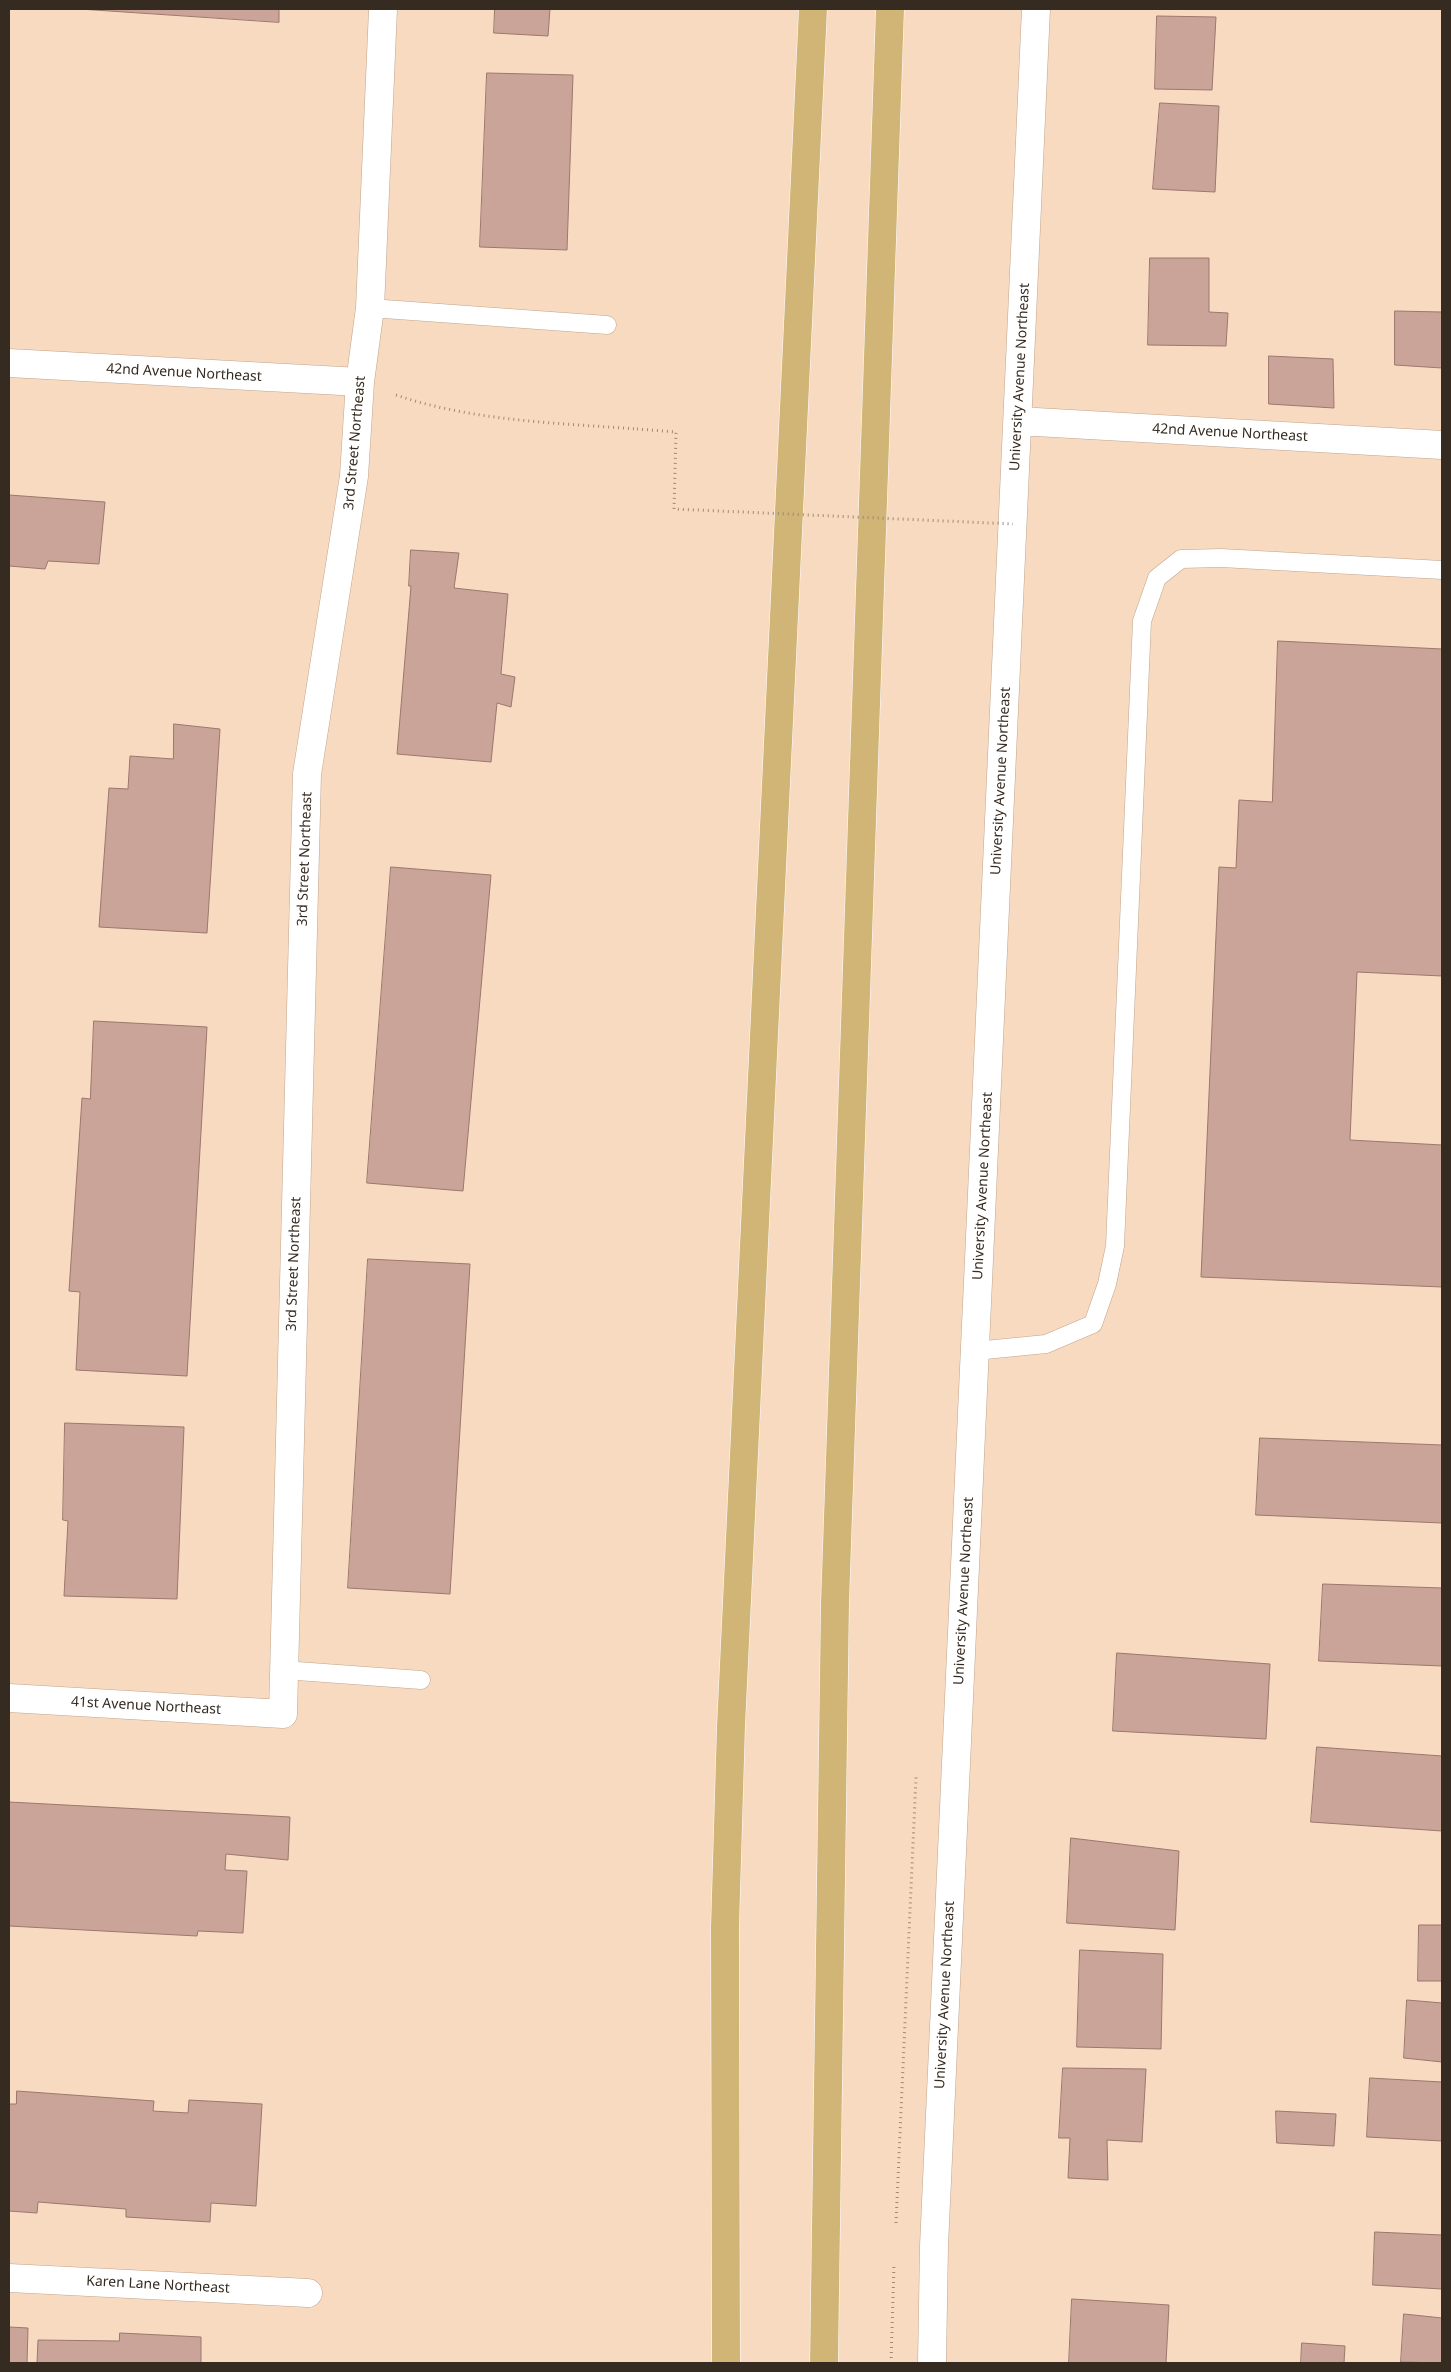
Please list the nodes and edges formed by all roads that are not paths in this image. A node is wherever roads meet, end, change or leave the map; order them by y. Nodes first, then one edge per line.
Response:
1 (383, 9) edge
2 (814, 9) edge
3 (890, 9) edge
4 (1036, 9) edge
5 (370, 308) junction
6 (607, 325) dead end
7 (9, 363) edge
8 (360, 382) junction
9 (1018, 421) junction
10 (1442, 445) edge
11 (1442, 570) edge
12 (975, 1351) junction
13 (283, 1670) junction
14 (421, 1680) dead end
15 (9, 1698) edge
16 (282, 1714) joint
17 (9, 2278) edge
18 (308, 2293) dead end
19 (726, 2363) edge
20 (824, 2363) edge
21 (932, 2363) edge

1 - 5 street, 3rd Street Northeast
2 - 19 main road
3 - 20 main road
4 - 9 street, University Avenue Northeast
5 - 6 lane
5 - 8 street, 3rd Street Northeast
7 - 8 street, 42nd Avenue Northeast
8 - 13 street, 3rd Street Northeast
9 - 10 street, 42nd Avenue Northeast
9 - 12 street, University Avenue Northeast
11 - 12 lane
12 - 21 street, University Avenue Northeast
13 - 14 lane
13 - 16 street, 3rd Street Northeast
15 - 16 street, 41st Avenue Northeast
17 - 18 street, Karen Lane Northeast

